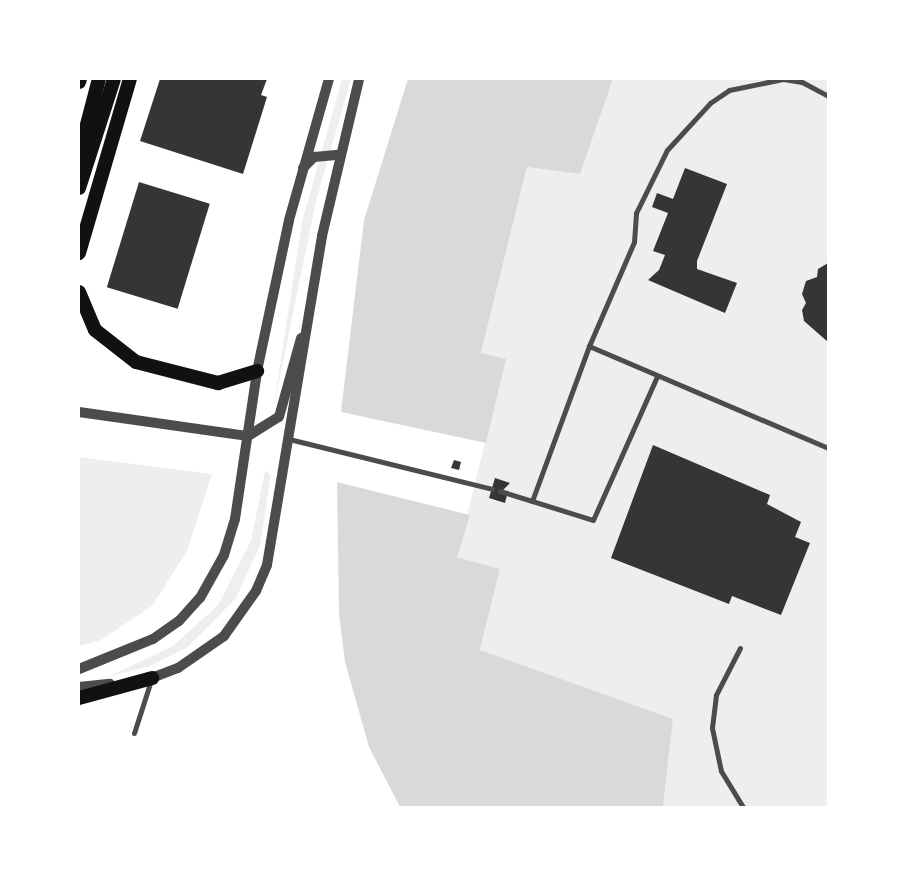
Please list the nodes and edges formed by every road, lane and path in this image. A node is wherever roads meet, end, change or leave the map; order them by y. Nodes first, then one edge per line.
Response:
1 (99, 79) edge
2 (114, 79) edge
3 (131, 79) edge
4 (329, 79) edge
5 (359, 79) edge
6 (828, 96) edge
7 (101, 99) junction
8 (79, 155) edge
9 (339, 155) junction
10 (303, 168) junction
11 (79, 188) edge
12 (79, 253) edge
13 (79, 292) edge
14 (310, 312) junction
15 (589, 346) junction
16 (257, 371) junction
17 (657, 376) junction
18 (79, 412) edge
19 (248, 436) junction
20 (289, 439) junction
21 (828, 448) edge
22 (492, 489) dead end
23 (500, 491) dead end
24 (532, 501) junction
25 (740, 648) dead end
26 (79, 669) edge
27 (152, 678) junction
28 (79, 687) edge
29 (79, 698) edge
30 (134, 733) dead end
31 (743, 807) edge

1 - 7 highway
2 - 7 highway
3 - 12 highway
4 - 10 street
5 - 9 street
6 - 15 street
7 - 8 highway
7 - 11 highway
9 - 10 street
9 - 14 street
10 - 16 street
13 - 16 highway
14 - 19 street
14 - 20 street
15 - 17 street
15 - 24 street
16 - 19 street
17 - 21 street
17 - 24 street
18 - 19 street
19 - 26 street
20 - 22 street
20 - 27 street
23 - 24 street
25 - 31 street
27 - 28 street
27 - 29 highway
27 - 30 street

